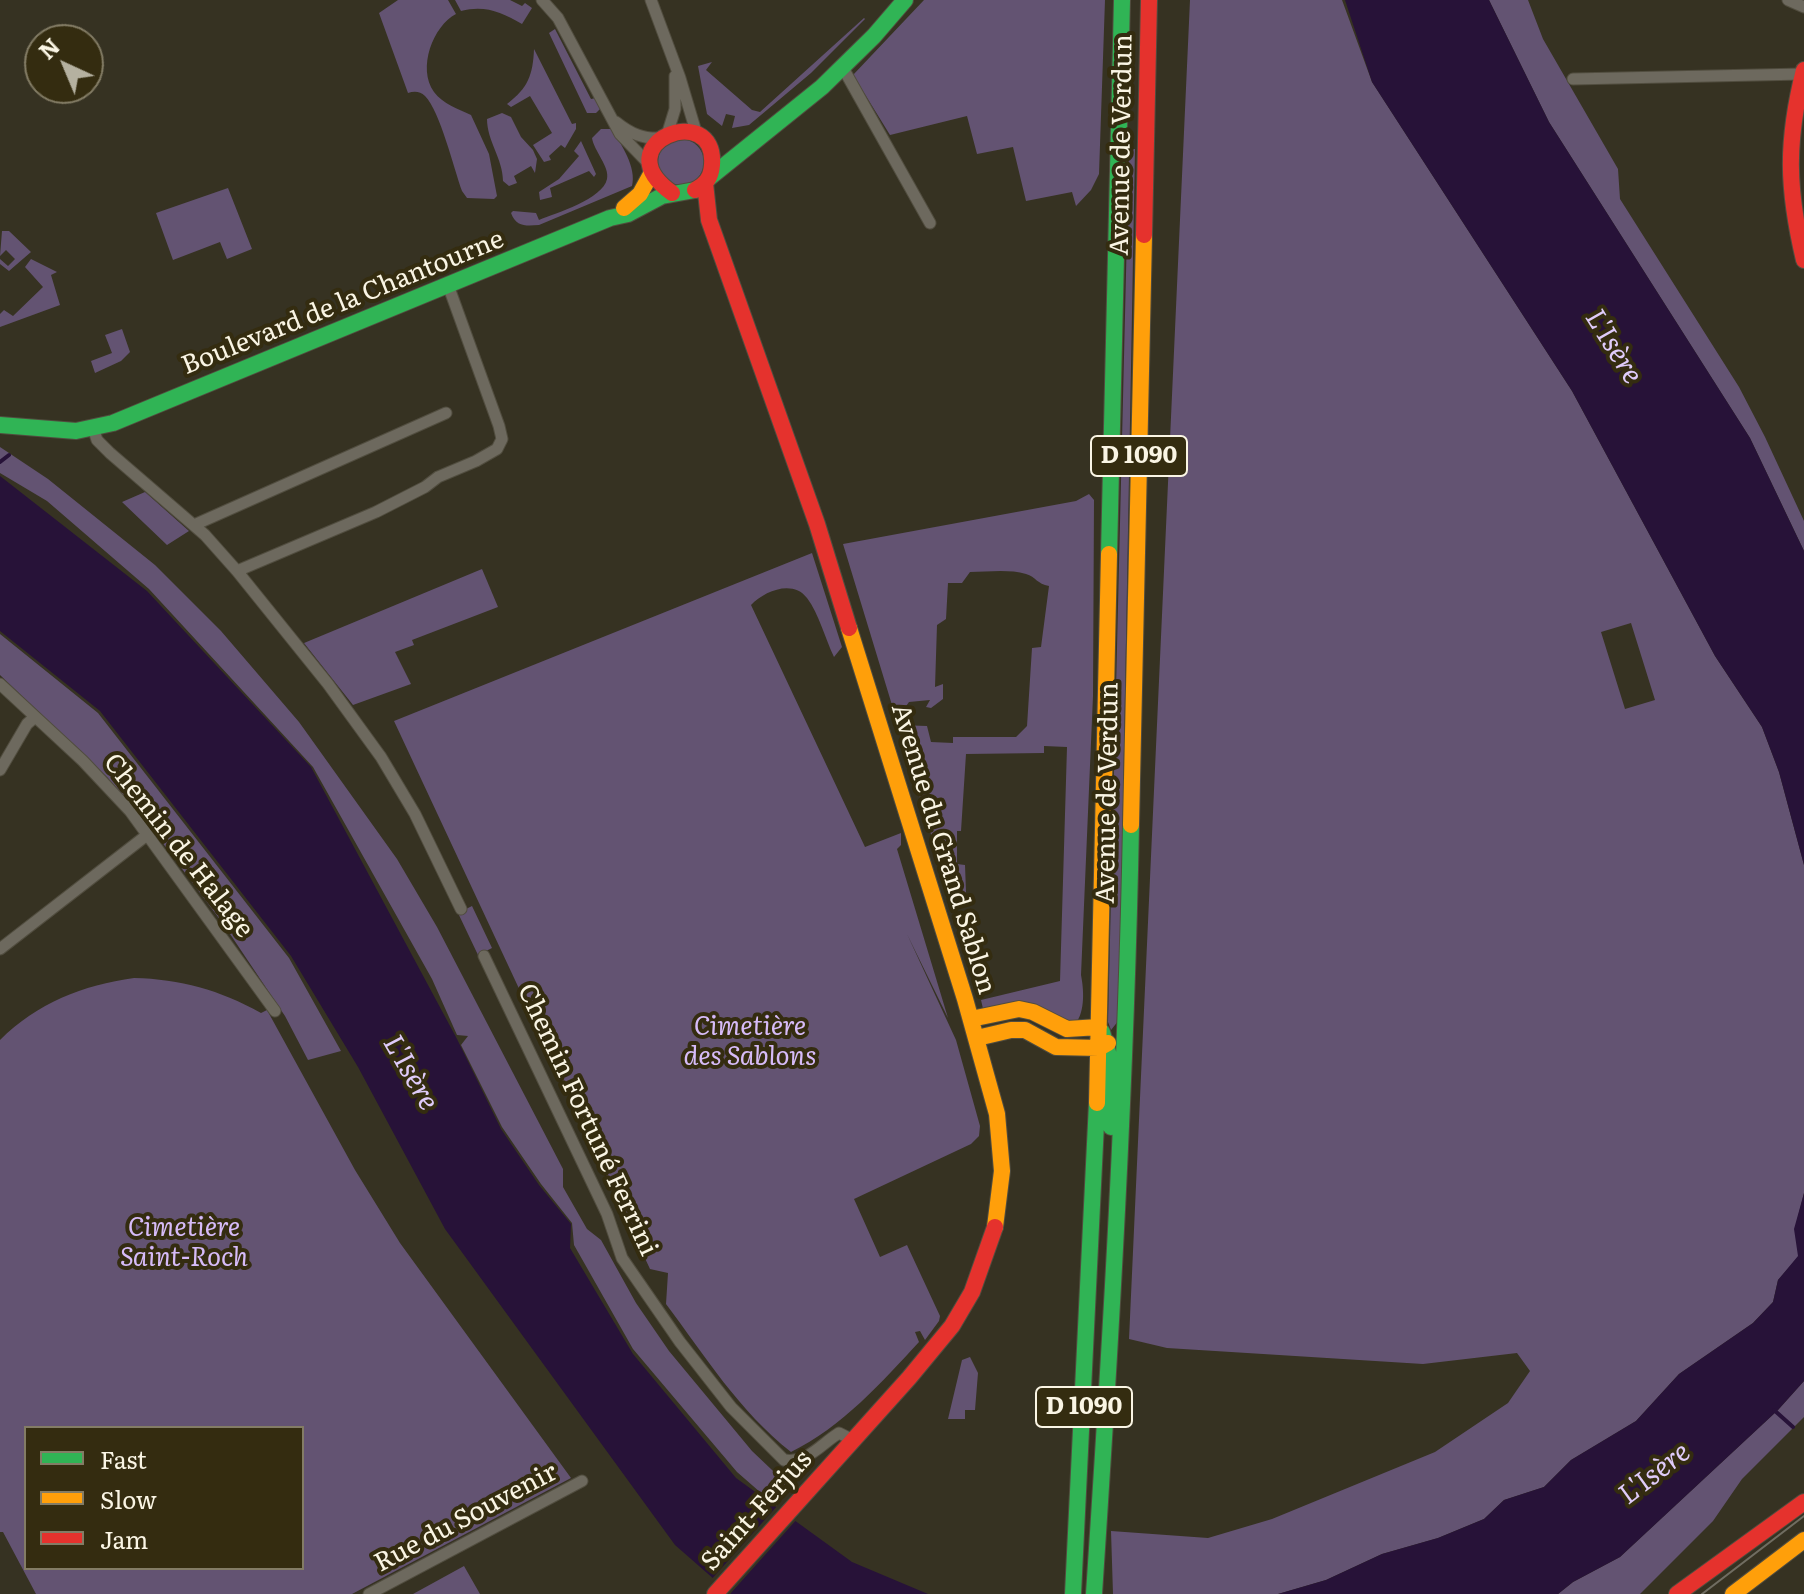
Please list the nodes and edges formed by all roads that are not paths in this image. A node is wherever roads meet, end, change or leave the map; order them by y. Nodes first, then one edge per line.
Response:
1 (542, 0) edge
2 (651, 0) edge
3 (905, 0) edge
4 (1122, 0) edge
5 (1151, 0) edge
6 (1788, 0) edge
7 (1804, 7) edge
8 (843, 68) junction
9 (676, 71) junction
10 (1804, 72) edge
11 (1573, 79) dead end
12 (616, 122) junction
13 (697, 135) junction
14 (664, 137) junction
15 (752, 145) junction
16 (711, 153) junction
17 (650, 170) junction
18 (707, 180) junction
19 (678, 194) junction
20 (610, 218) junction
21 (709, 220) junction
22 (930, 223) dead end
23 (1804, 260) edge
24 (448, 285) junction
25 (446, 413) dead end
26 (0, 425) edge
27 (93, 428) junction
28 (194, 525) junction
29 (237, 571) junction
30 (0, 684) edge
31 (35, 717) junction
32 (0, 770) edge
33 (147, 835) junction
34 (461, 909) dead end
35 (0, 949) edge
36 (484, 956) dead end
37 (275, 1011) dead end
38 (971, 1019) junction
39 (1099, 1027) junction
40 (1127, 1028) junction
41 (977, 1038) junction
42 (1104, 1045) junction
43 (1118, 1199) junction
44 (853, 1440) junction
45 (834, 1460) joint
46 (582, 1481) dead end
47 (1804, 1502) edge
48 (1804, 1540) edge
49 (1073, 1589) edge
50 (1094, 1590) edge
51 (369, 1594) edge
52 (715, 1594) edge
53 (1677, 1594) edge
54 (1733, 1594) edge

1 - 12 street
2 - 9 street
3 - 8 main road
4 - 39 main road, Avenue de Verdun / D 1090
5 - 40 main road, Avenue de Verdun / D 1090
6 - 7 street
8 - 15 main road
8 - 22 street
9 - 13 street
9 - 14 street
10 - 11 street
10 - 23 main road
12 - 14 street
12 - 17 street
13 - 14 main road
13 - 16 main road
14 - 17 main road
15 - 16 main road
15 - 18 main road
16 - 18 main road
17 - 19 main road
17 - 20 main road, Boulevard de la Chantourne
18 - 19 main road
18 - 21 main road, Avenue du Grand Sablon
19 - 20 main road, Boulevard de la Chantourne
19 - 21 main road, Avenue du Grand Sablon
20 - 24 main road, Boulevard de la Chantourne
21 - 38 main road, Avenue du Grand Sablon
24 - 27 main road, Boulevard de la Chantourne
24 - 29 street
25 - 28 street
26 - 27 main road
27 - 28 street
28 - 29 street
29 - 34 street
30 - 31 street, Chemin de Halage
31 - 32 street
31 - 33 street, Chemin de Halage
33 - 35 street
33 - 37 street, Chemin de Halage
36 - 44 street, Chemin Fortuné Ferrini
38 - 39 main road
38 - 41 main road, Avenue du Grand Sablon
39 - 42 main road, D 1090
40 - 42 main road
40 - 43 main road, Avenue de Verdun / D 1090
41 - 42 main road
41 - 44 main road, Avenue du Grand Sablon
42 - 43 main road
42 - 49 main road, D 1090
43 - 50 main road, Avenue de Verdun / D 1090
44 - 45 main road, Avenue du Grand Sablon
45 - 52 main road, Saint-Ferjus
46 - 51 street, Rue du Souvenir
47 - 53 main road
48 - 54 main road

